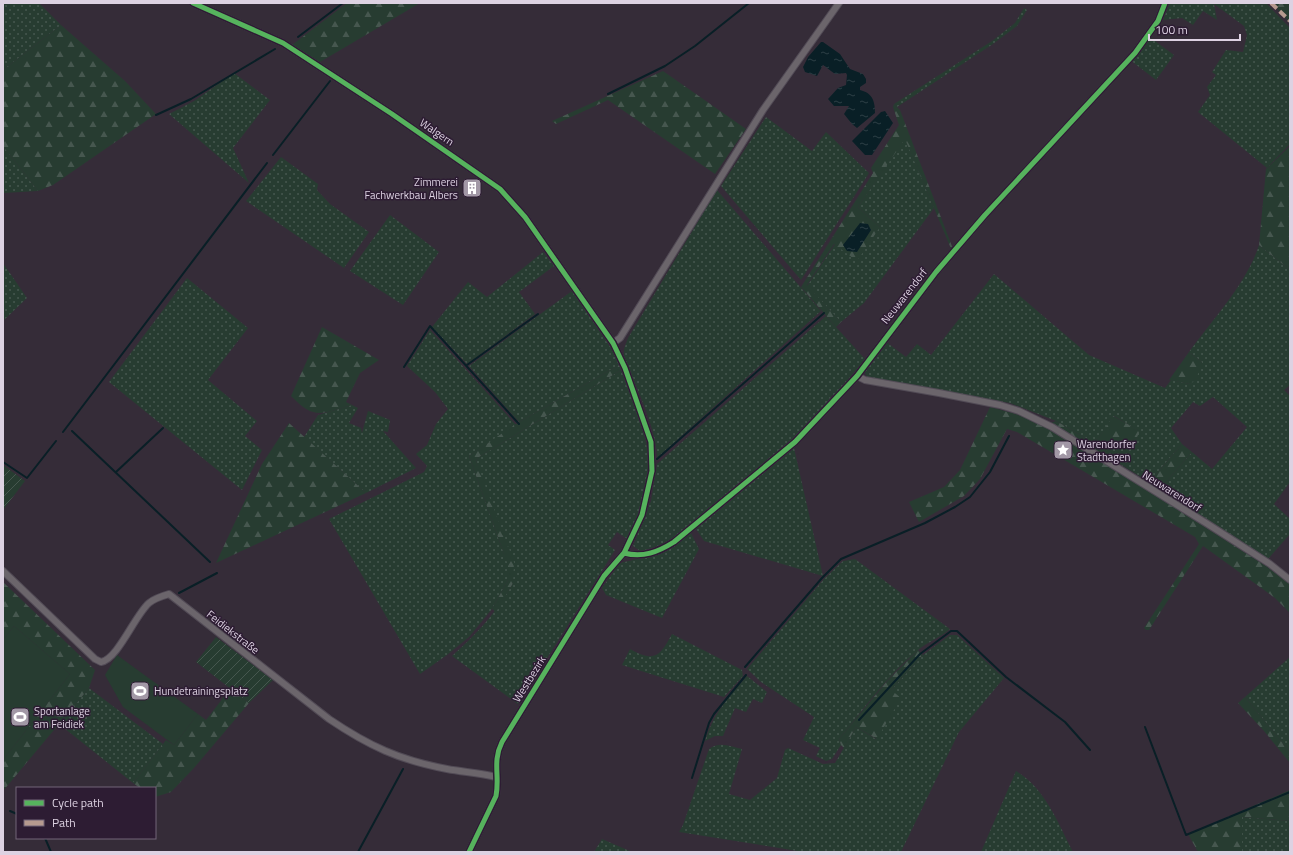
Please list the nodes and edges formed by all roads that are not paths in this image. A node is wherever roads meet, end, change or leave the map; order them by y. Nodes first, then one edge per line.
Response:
1 (193, 3) edge
2 (840, 3) edge
3 (1165, 3) edge
4 (613, 343) junction
5 (856, 376) junction
6 (624, 553) junction
7 (3, 570) edge
8 (1290, 580) edge
9 (496, 776) junction
10 (469, 852) edge

1 - 4 street, Walgern
2 - 4 street
3 - 5 street, Neuwarendorf
4 - 6 street, Westbezirk
5 - 6 street, Neuwarendorf
5 - 8 street, Neuwarendorf
6 - 9 street, Westbezirk
7 - 9 street, Feidiekstraße
9 - 10 street, Westbezirk

